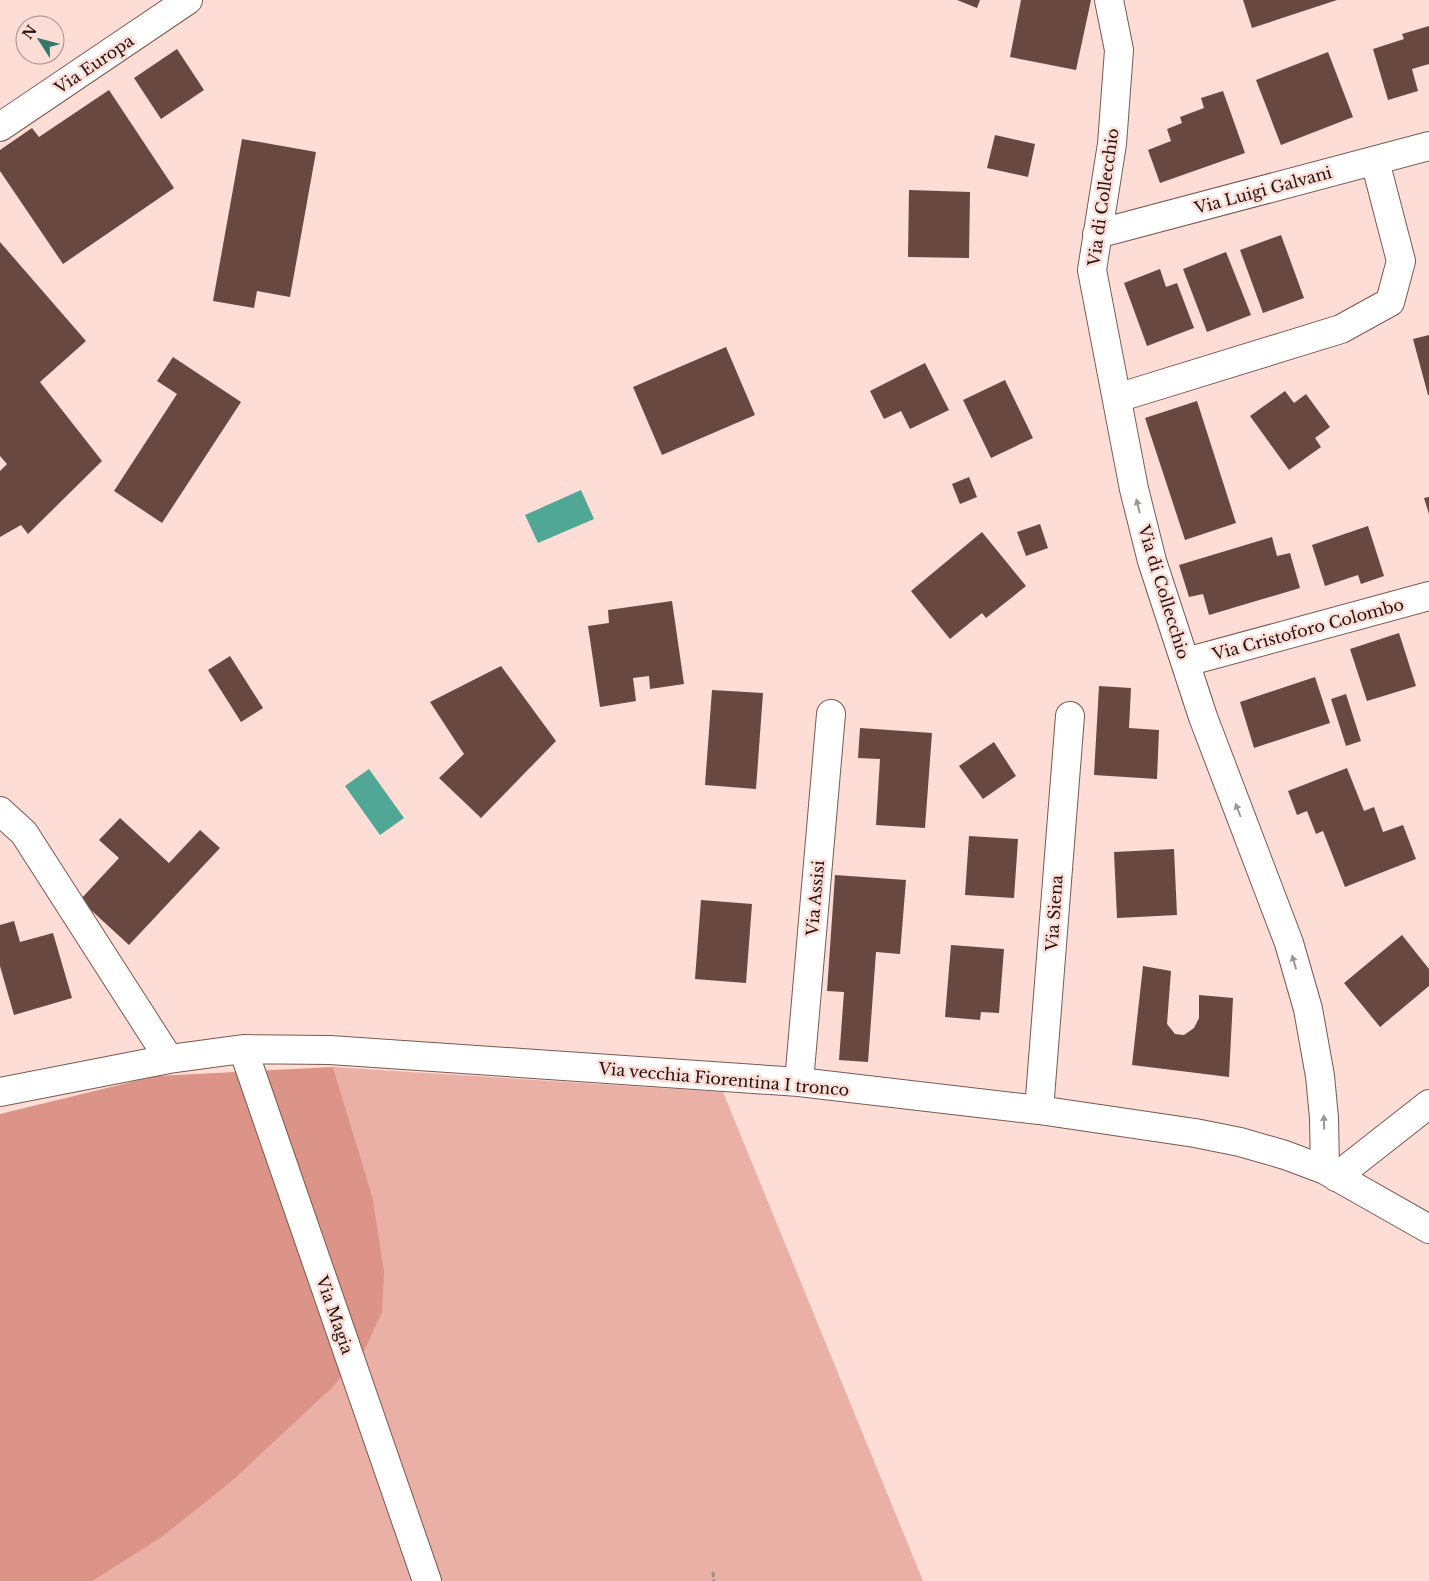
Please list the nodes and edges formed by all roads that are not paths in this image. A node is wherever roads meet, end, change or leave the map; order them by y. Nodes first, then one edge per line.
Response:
1 (188, 0) edge
2 (1109, 0) edge
3 (0, 127) edge
4 (1429, 146) edge
5 (1374, 161) junction
6 (1097, 234) junction
7 (1117, 398) junction
8 (1429, 596) edge
9 (1186, 662) junction
10 (831, 714) dead end
11 (1070, 716) dead end
12 (0, 811) edge
13 (243, 1049) junction
14 (169, 1059) junction
15 (799, 1082) junction
16 (0, 1092) edge
17 (1429, 1104) edge
18 (1039, 1110) junction
19 (1330, 1174) junction
20 (1429, 1229) edge
21 (427, 1581) edge

1 - 3 street, Via Europa
2 - 6 street, Via di Collecchio
4 - 5 street, Via Luigi Galvani
5 - 6 street, Via Luigi Galvani
5 - 7 street
6 - 7 street, Via di Collecchio
9 -> 7 street, Via di Collecchio
8 - 9 street, Via Cristoforo Colombo
19 -> 9 street, Via di Collecchio
10 - 15 street, Via Assisi
11 - 18 street, Via Siena
12 - 14 street
13 - 14 street, Via vecchia Fiorentina I tronco
13 - 15 street, Via vecchia Fiorentina I tronco
13 - 21 street, Via Magia
14 - 16 street, Via vecchia Fiorentina I tronco
15 - 18 street, Via vecchia Fiorentina I tronco
17 - 19 street
18 - 19 street, Via vecchia Fiorentina I tronco
19 - 20 street, Via vecchia Fiorentina I tronco

